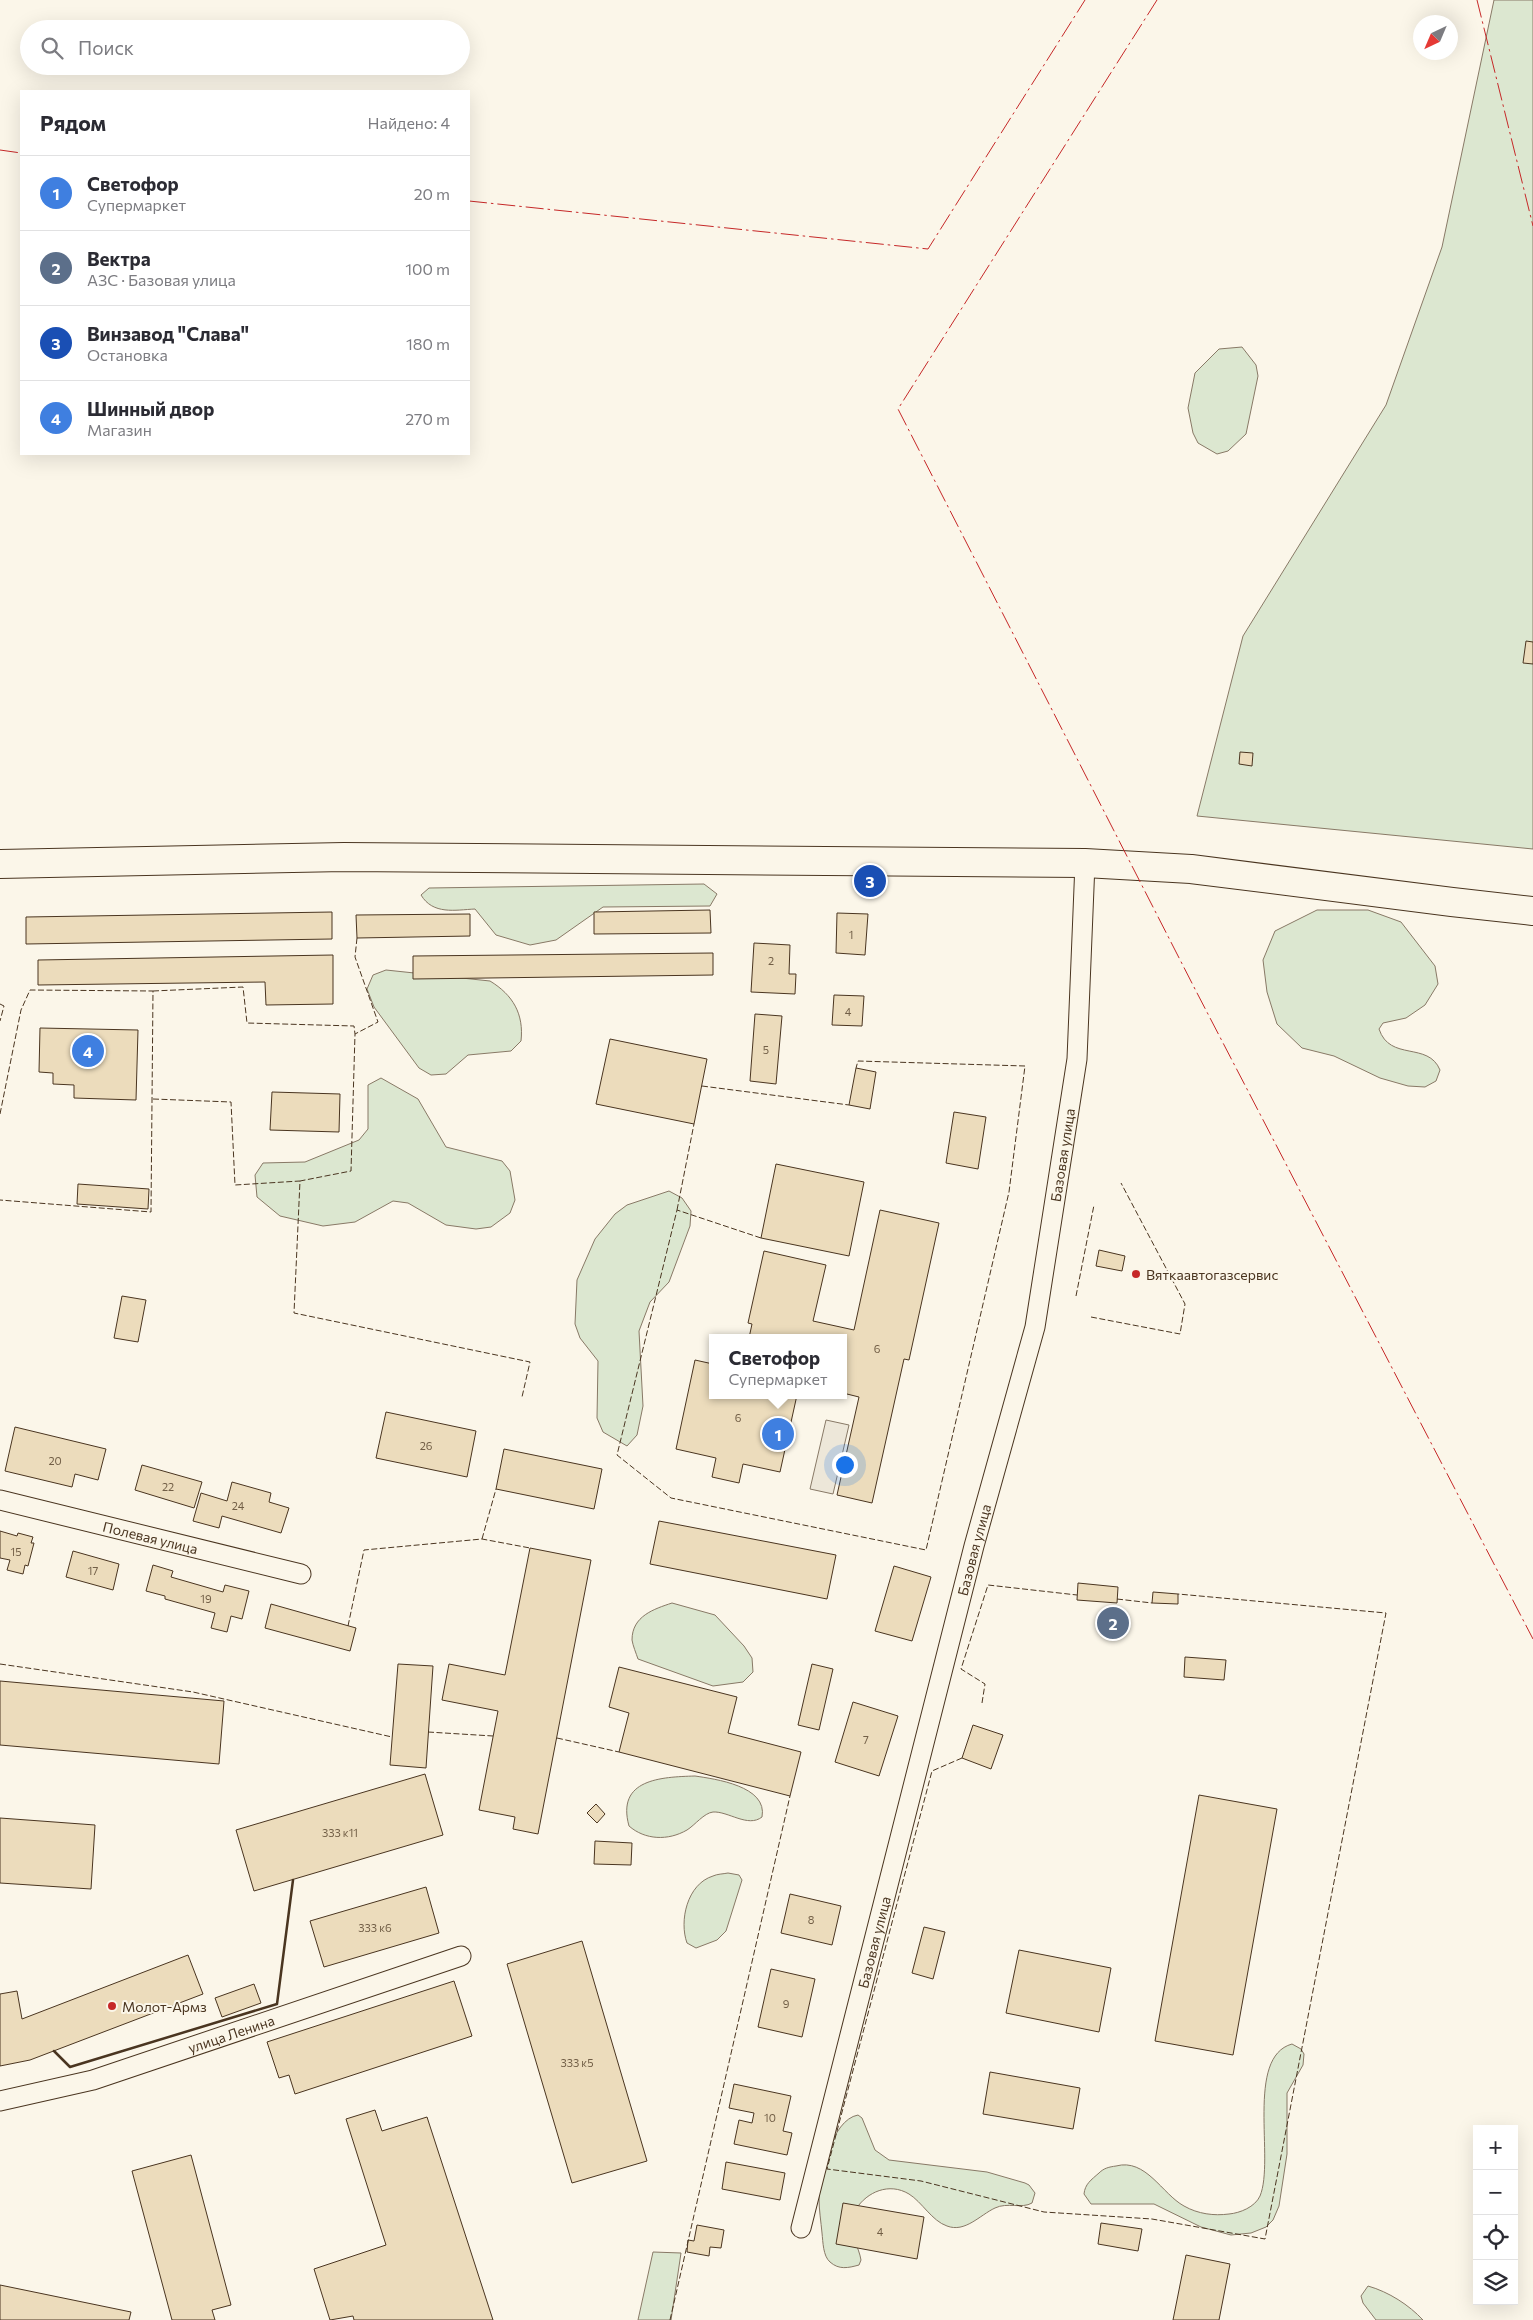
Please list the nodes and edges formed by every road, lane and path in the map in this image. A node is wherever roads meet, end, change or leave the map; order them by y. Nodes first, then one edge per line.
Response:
1 (1085, 863) junction
2 (0, 864) edge
3 (1533, 910) edge
4 (0, 1500) edge
5 (301, 1574) dead end
6 (461, 1956) dead end
7 (0, 2100) edge
8 (801, 2228) dead end

1 - 2 main road
1 - 3 main road
1 - 8 street, Базовая улица
4 - 5 street, Полевая улица
6 - 7 street, улица Ленина

